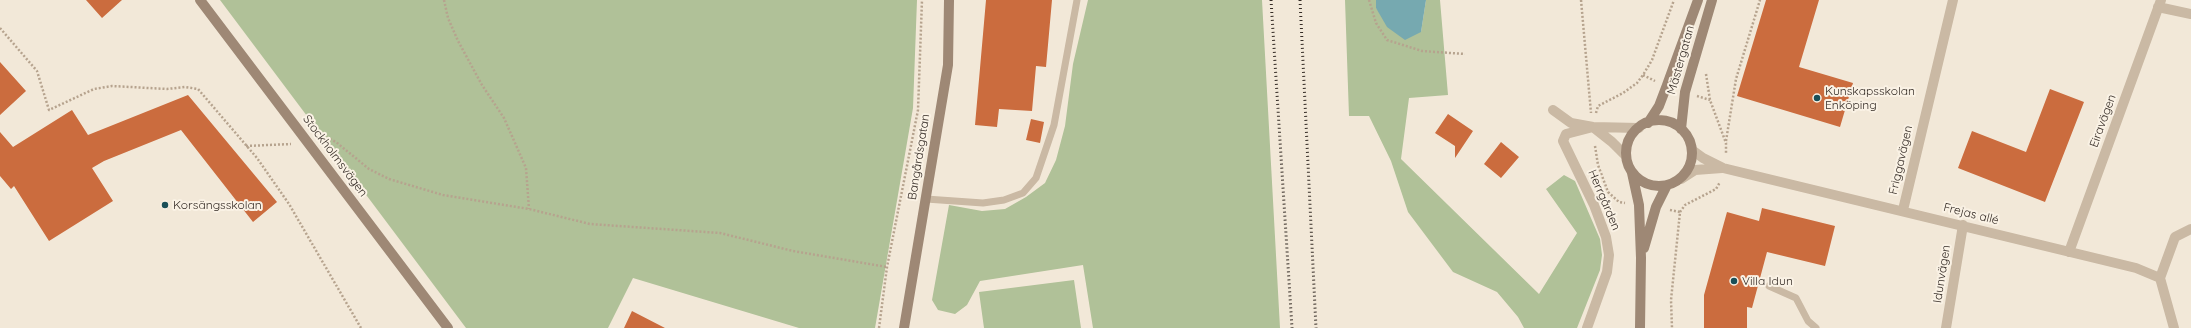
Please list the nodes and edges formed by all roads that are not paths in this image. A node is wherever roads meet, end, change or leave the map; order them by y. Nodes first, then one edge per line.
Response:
1 (200, 0) edge
2 (949, 0) edge
3 (1077, 0) edge
4 (1698, 0) edge
5 (1712, 0) edge
6 (1953, 0) edge
7 (2160, 4) edge
8 (2191, 14) edge
9 (1553, 110) dead end
10 (1648, 122) junction
11 (1593, 127) junction
12 (1639, 128) junction
13 (1681, 129) junction
14 (1692, 150) junction
15 (1626, 156) junction
16 (1723, 168) junction
17 (1632, 173) junction
18 (1681, 179) junction
19 (1667, 185) junction
20 (926, 199) junction
21 (1902, 210) junction
22 (1963, 225) junction
23 (2191, 229) edge
24 (2069, 252) junction
25 (1641, 258) junction
26 (2160, 278) junction
27 (1769, 286) dead end
28 (906, 325) edge
29 (448, 328) edge
30 (1587, 328) edge
31 (1640, 328) edge
32 (1816, 328) edge
33 (1946, 328) edge
34 (2174, 328) edge

1 - 29 main road, Stockholmsvägen
2 - 20 main road, Bangårdsgatan
3 - 20 lane
4 - 10 main road, Mästergatan
5 - 13 main road, Mästergatan
6 - 21 street, Friggavägen
7 - 8 street
7 - 24 street, Eiravägen
9 - 11 street
10 - 12 main road, Mästergatan
10 - 13 main road
11 - 12 street
11 - 15 street
11 - 30 street, Herrgården
12 - 15 main road, Mästergatan
13 - 14 main road
14 - 16 street, Frejas allé
14 - 18 main road
15 - 17 main road
16 - 18 street, Frejas allé
16 - 21 street, Frejas allé
17 - 19 main road
17 - 25 main road
18 - 19 main road
19 - 25 main road
20 - 28 main road, Bangårdsgatan
21 - 22 street, Frejas allé
22 - 24 street, Frejas allé
22 - 33 street, Idunvägen
23 - 26 street
24 - 26 street, Frejas allé
25 - 31 main road
26 - 34 street
27 - 32 lane

